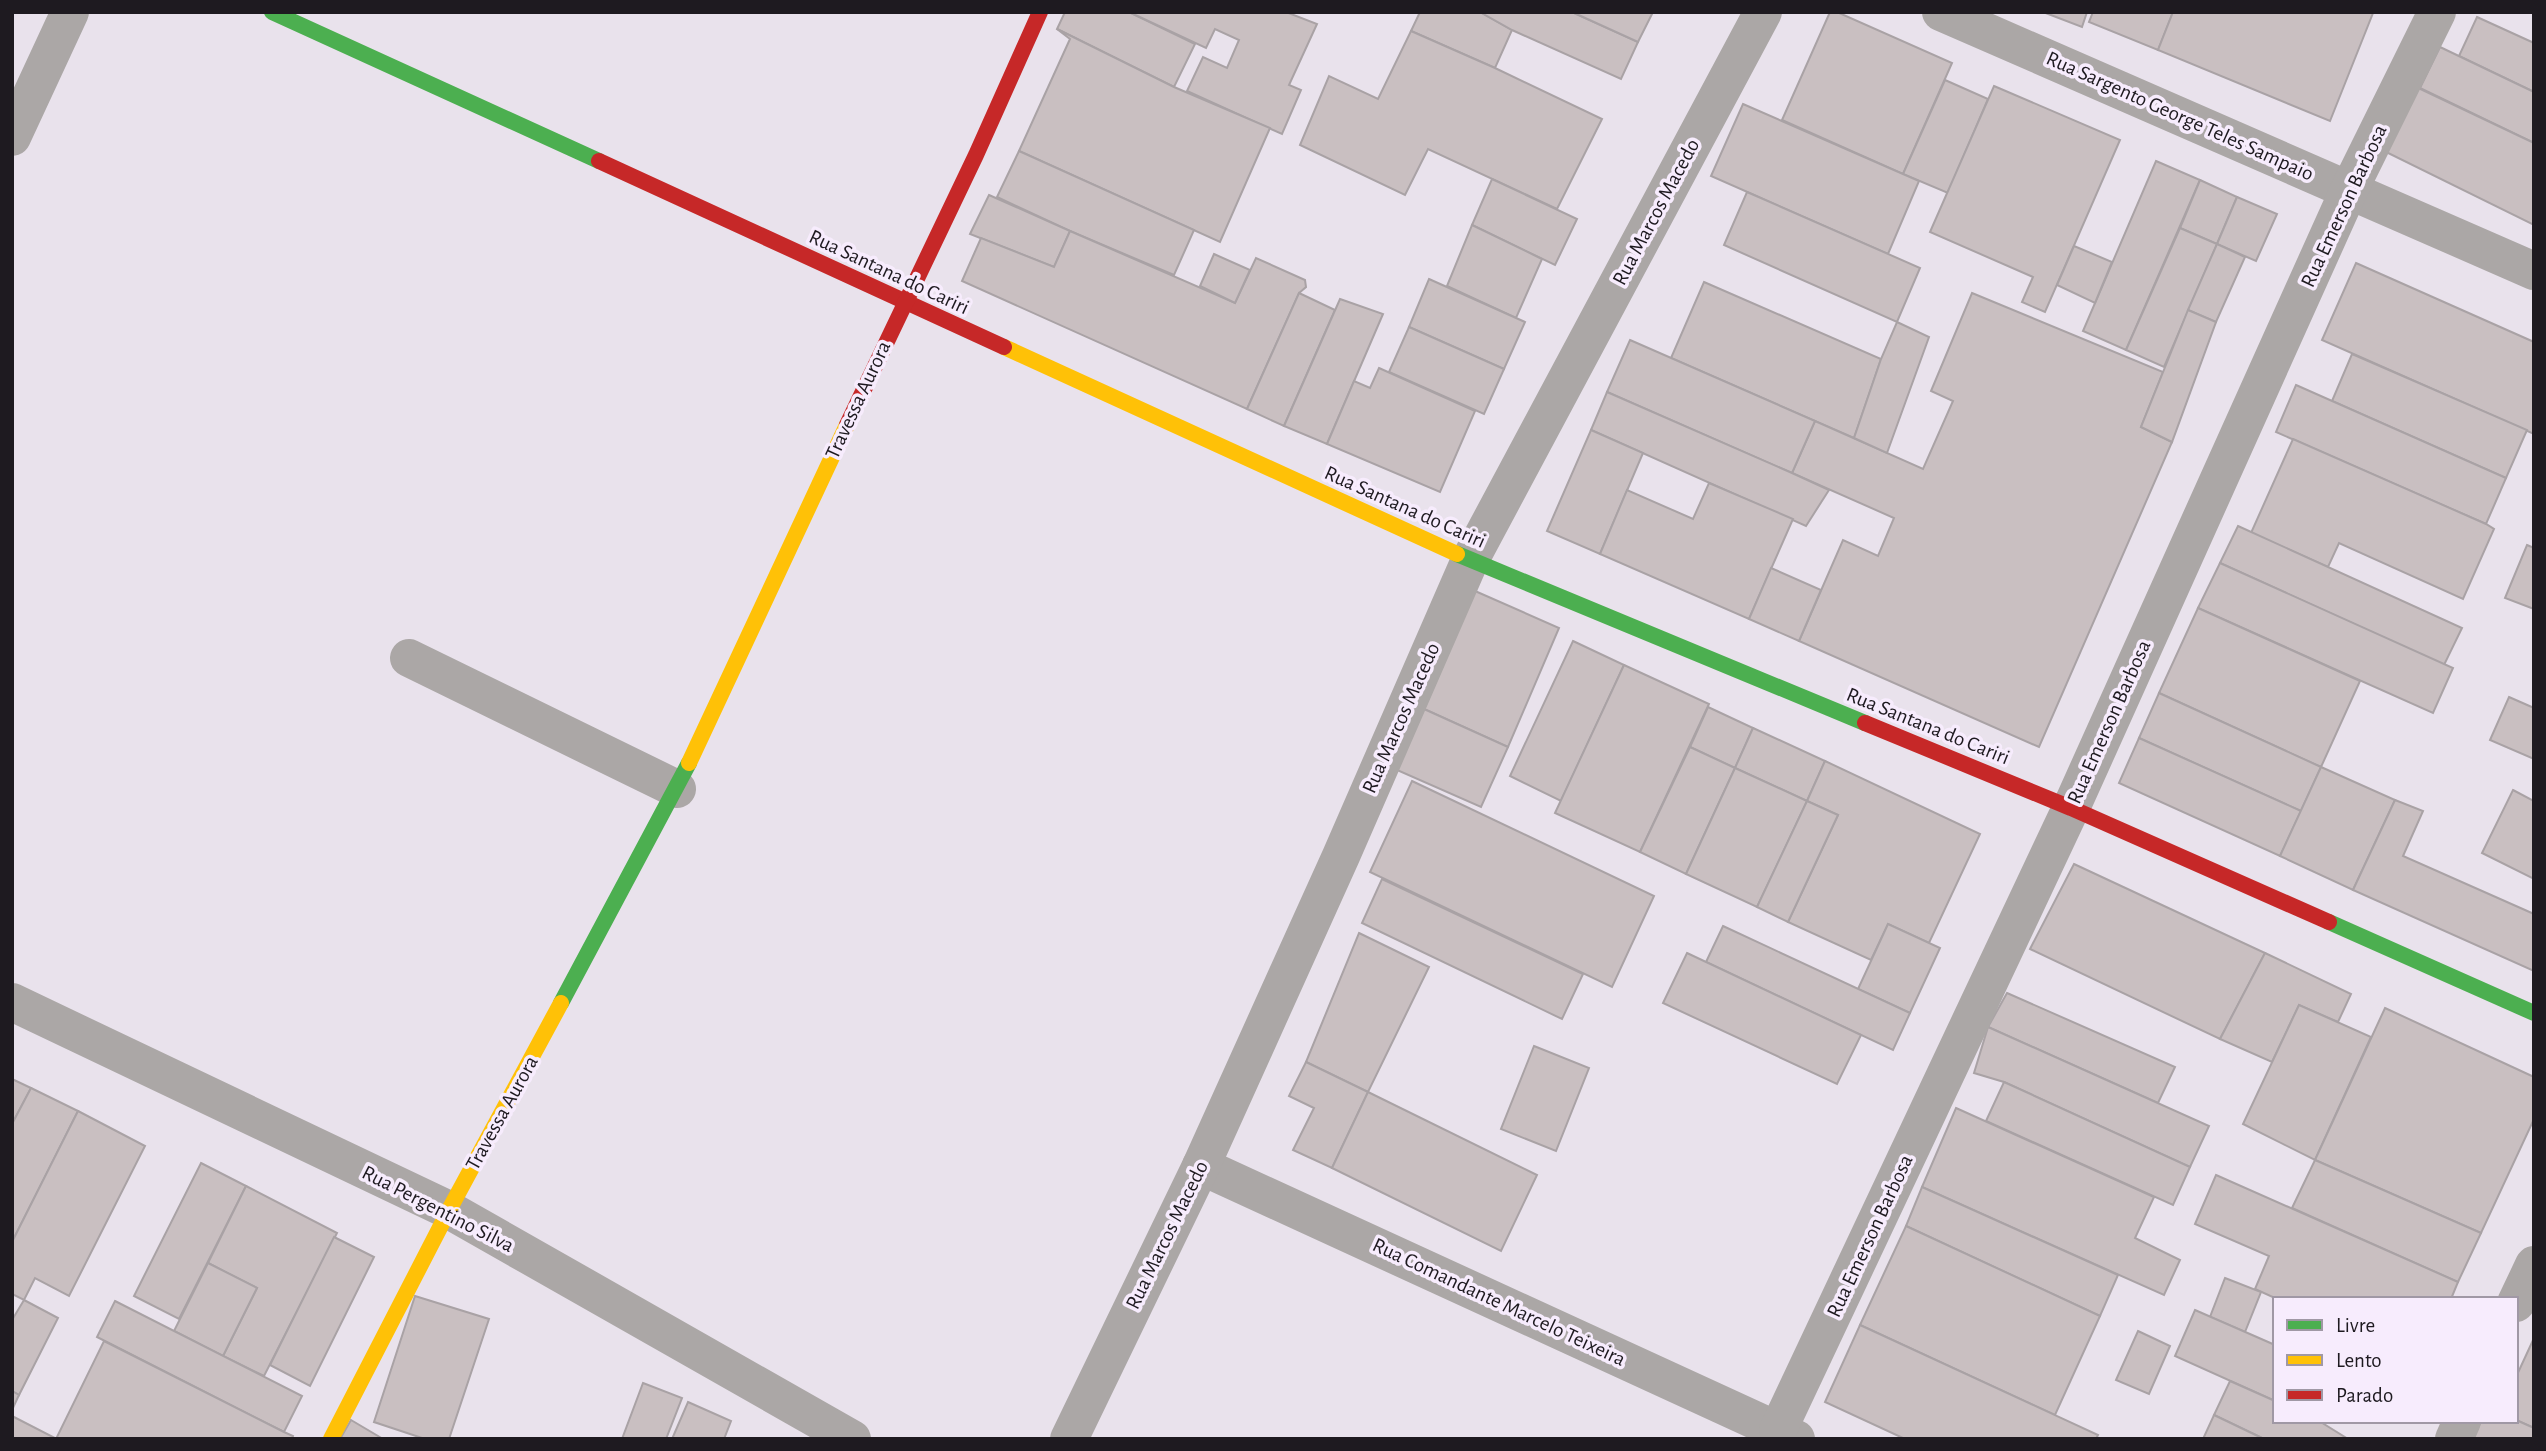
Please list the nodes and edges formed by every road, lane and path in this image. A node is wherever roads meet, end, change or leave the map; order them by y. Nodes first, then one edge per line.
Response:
1 (70, 12) edge
2 (272, 12) edge
3 (1040, 12) edge
4 (1763, 12) edge
5 (1941, 12) edge
6 (2437, 12) edge
7 (12, 137) edge
8 (2349, 190) junction
9 (2534, 271) edge
10 (904, 302) junction
11 (1471, 560) junction
12 (409, 658) dead end
13 (677, 789) junction
14 (2071, 808) junction
15 (12, 1002) edge
16 (2534, 1013) edge
17 (1200, 1166) junction
18 (449, 1210) junction
19 (2534, 1265) edge
20 (2518, 1299) edge
21 (2461, 1423) edge
22 (1787, 1434) edge
23 (331, 1439) edge
24 (852, 1439) edge
25 (1069, 1439) edge
26 (2454, 1439) edge

1 - 7 street
2 - 10 street, Rua Santana do Cariri
3 - 10 street, Travessa Aurora
4 - 11 street, Rua Marcos Macedo
5 - 8 street, Rua Sargento George Teles Sampaio
6 - 8 street, Rua Emerson Barbosa
8 - 9 street, Rua Sargento George Teles Sampaio
8 - 14 street, Rua Emerson Barbosa
10 - 11 street, Rua Santana do Cariri
10 - 13 street, Travessa Aurora
11 - 14 street, Rua Santana do Cariri
11 - 17 street, Rua Marcos Macedo
12 - 13 street
13 - 18 street, Travessa Aurora
14 - 16 street, Rua Santana do Cariri
14 - 22 street, Rua Emerson Barbosa
15 - 18 street, Rua Pergentino Silva
17 - 22 street, Rua Comandante Marcelo Teixeira
17 - 25 street, Rua Marcos Macedo
18 - 23 street, Travessa Aurora
18 - 24 street, Rua Pergentino Silva
19 - 20 street
21 - 26 street

